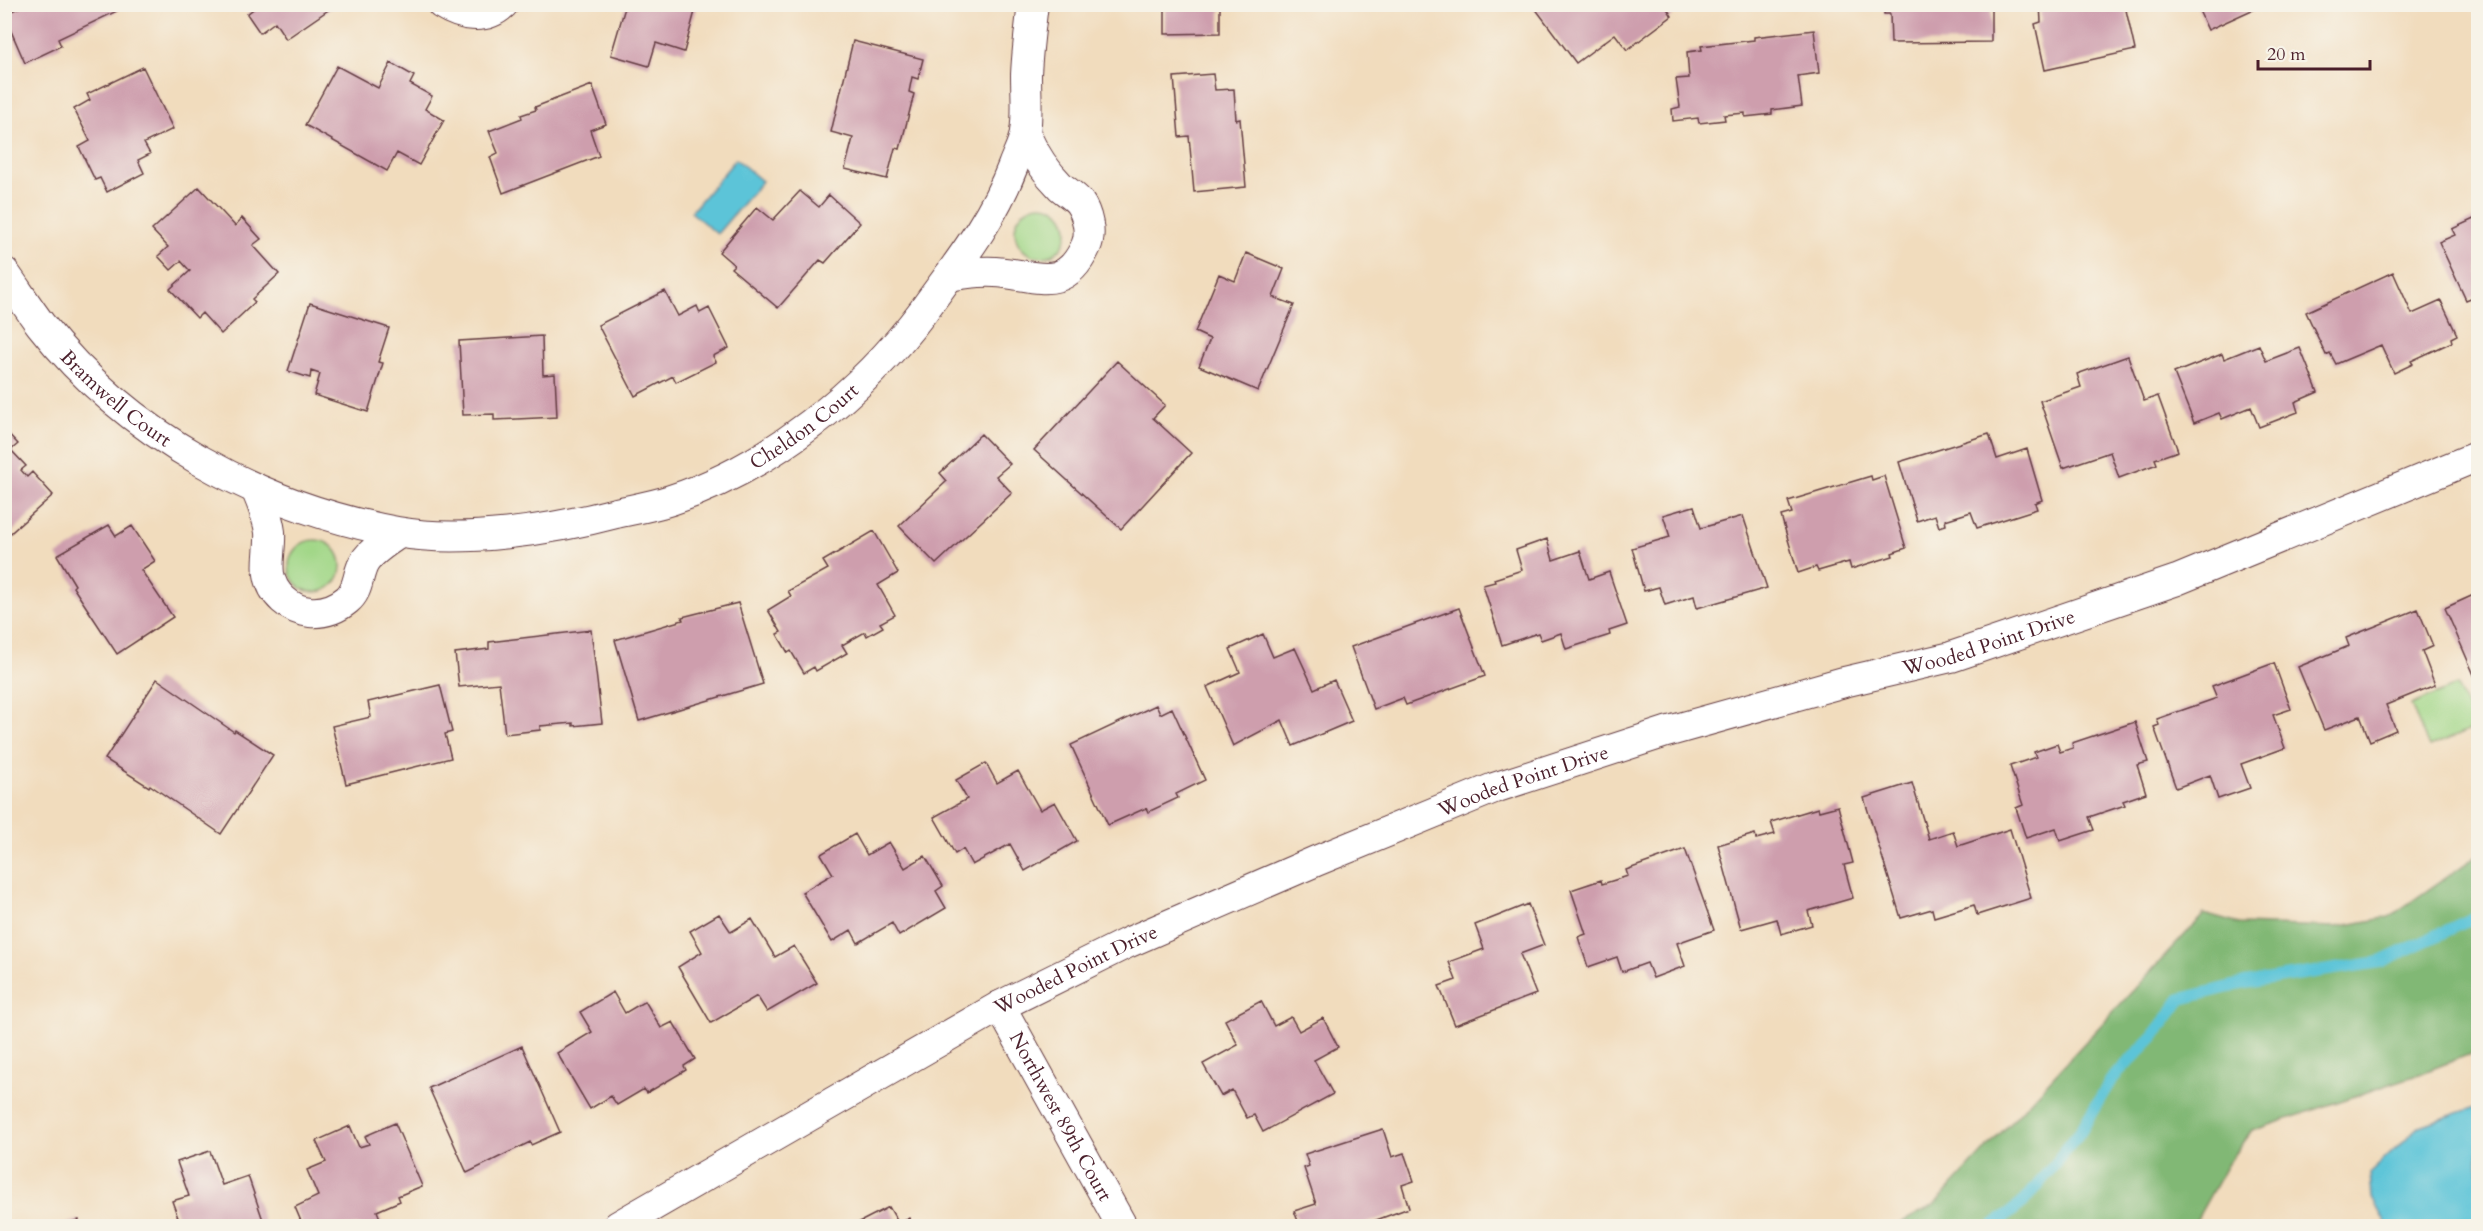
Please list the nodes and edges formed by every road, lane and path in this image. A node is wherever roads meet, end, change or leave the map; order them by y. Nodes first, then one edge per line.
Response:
1 (442, 4) edge
2 (503, 4) edge
3 (1033, 4) edge
4 (1025, 134) junction
5 (4, 272) edge
6 (949, 276) junction
7 (2478, 456) edge
8 (256, 489) junction
9 (617, 513) joint
10 (399, 532) junction
11 (1000, 1006) junction
12 (618, 1227) edge
13 (1122, 1227) edge

1 - 2 street
3 - 4 street, Cheldon Court
4 - 6 street, Cheldon Court
4 - 6 street, Cheldon Court
5 - 8 street, Bramwell Court
6 - 9 street, Cheldon Court
7 - 11 street, Wooded Point Drive
8 - 10 street, Bramwell Court
8 - 10 street
9 - 10 street, Bramwell Court
11 - 12 street, Wooded Point Drive
11 - 13 street, Northwest 89th Court

